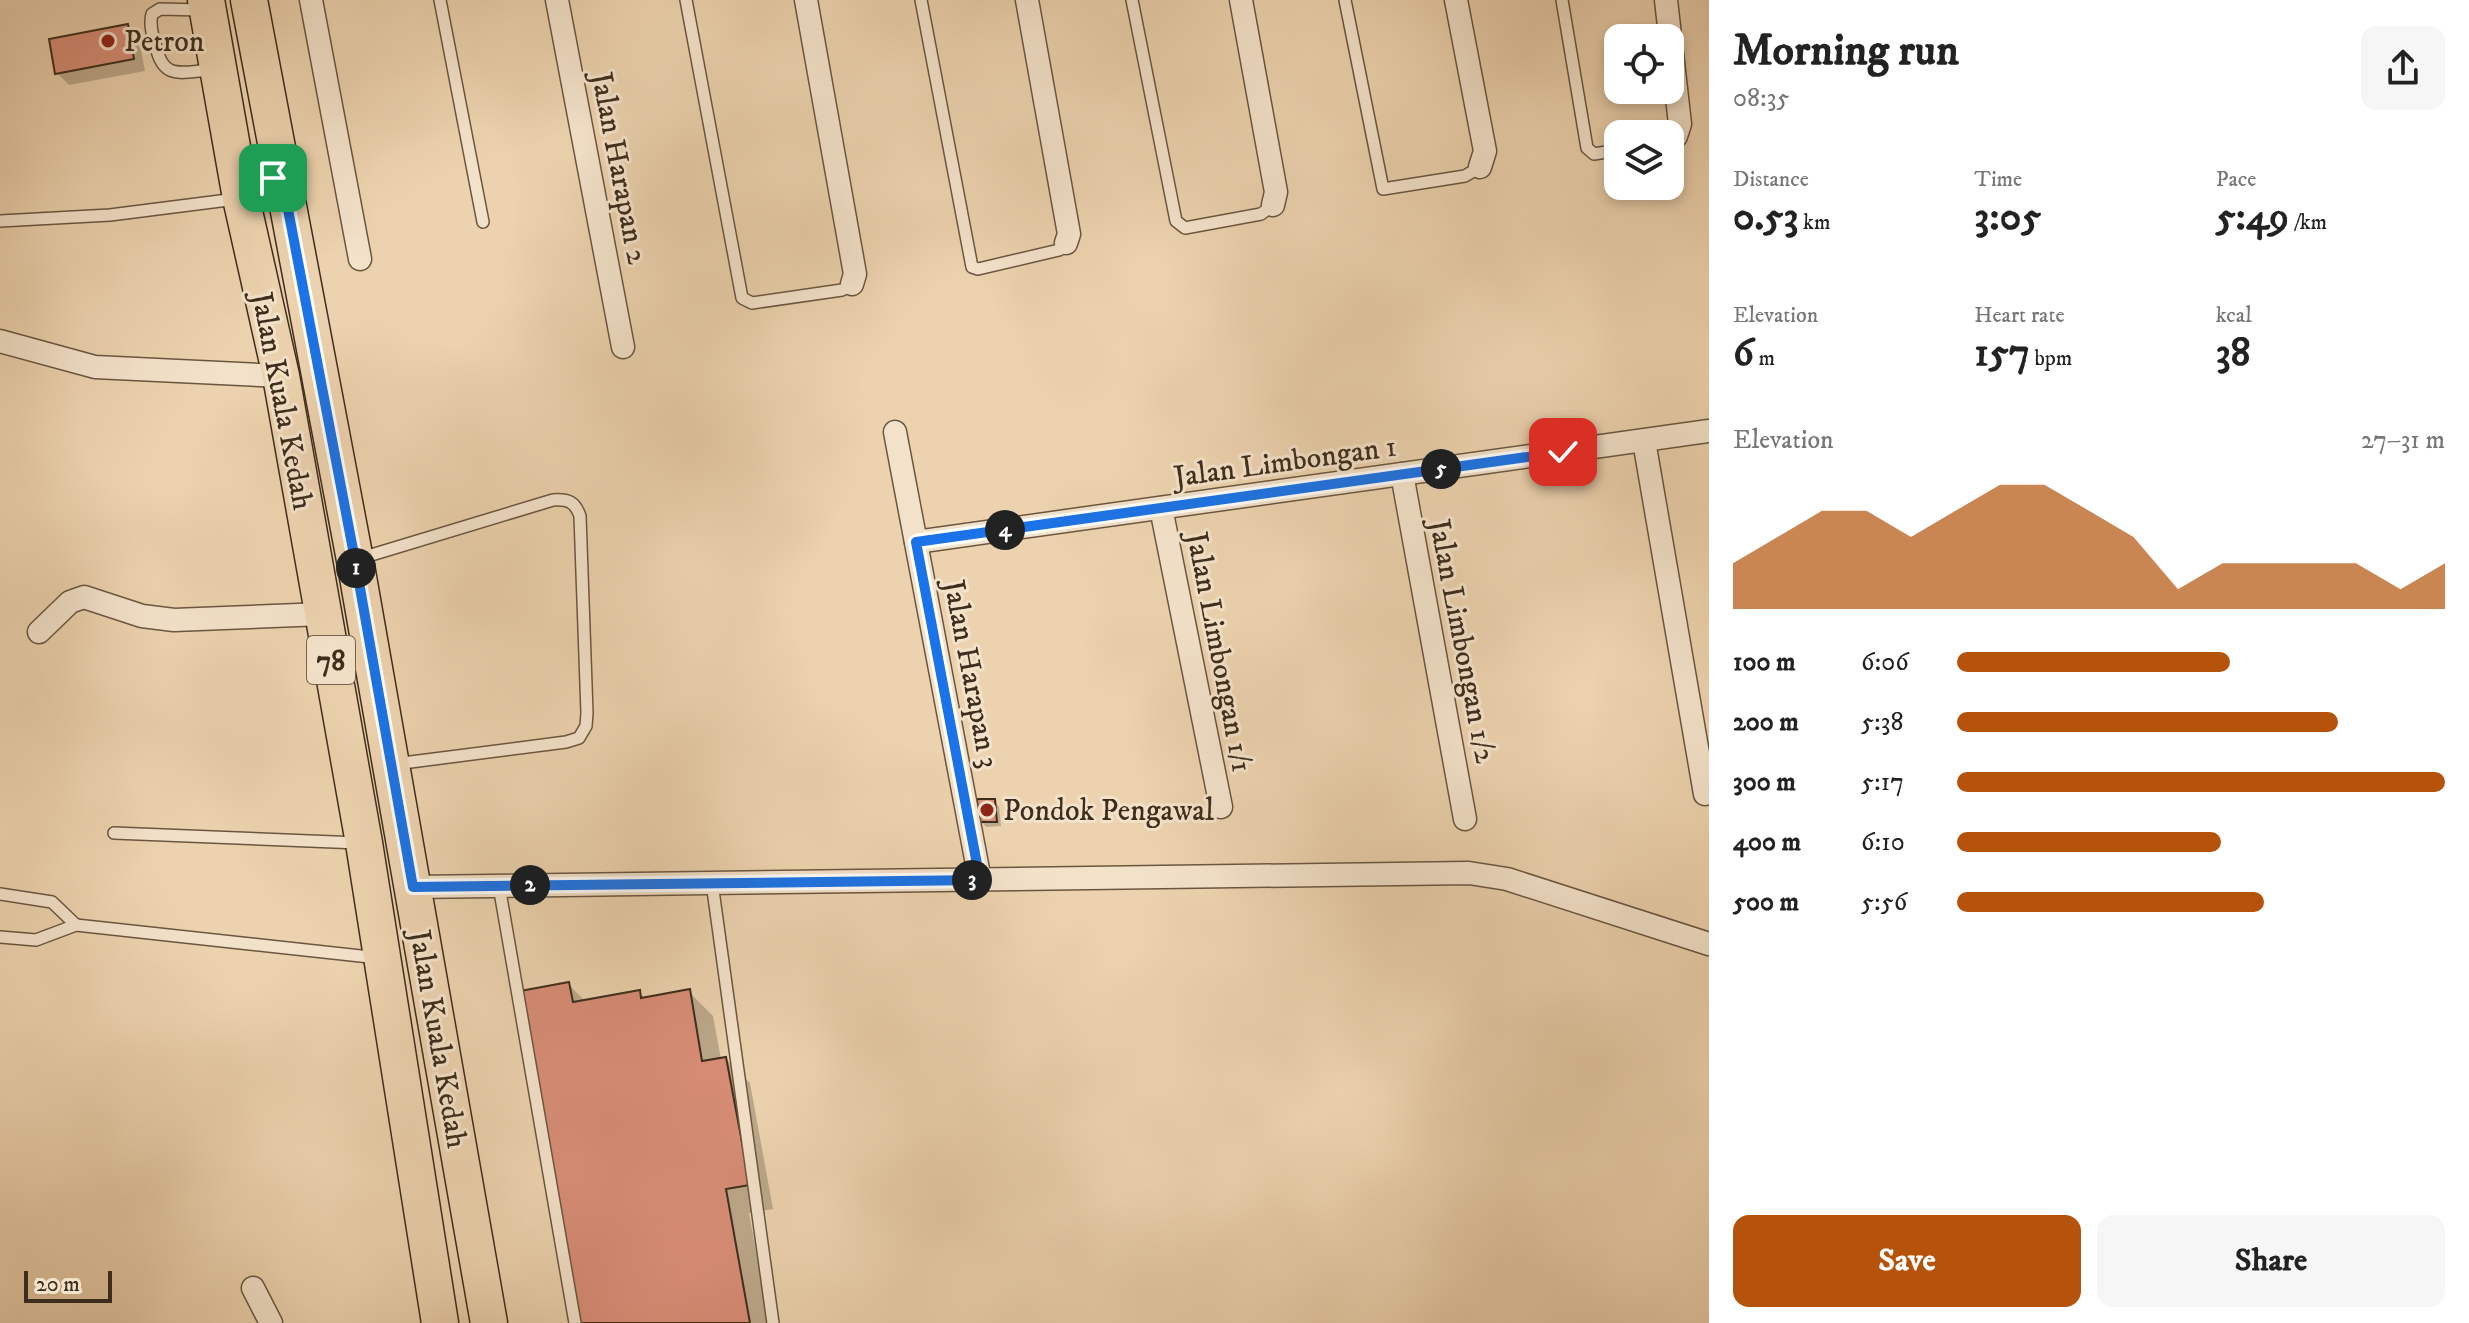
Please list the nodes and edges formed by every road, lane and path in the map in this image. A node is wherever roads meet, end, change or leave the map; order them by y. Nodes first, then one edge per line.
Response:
1 (249, 0) edge
2 (311, 0) edge
3 (440, 0) edge
4 (557, 0) edge
5 (686, 0) edge
6 (806, 0) edge
7 (921, 0) edge
8 (1027, 0) edge
9 (1132, 0) edge
10 (1241, 0) edge
11 (1345, 0) edge
12 (1456, 0) edge
13 (1562, 0) edge
14 (1666, 0) edge
15 (207, 5) edge
16 (218, 70) junction
17 (1680, 120) edge
18 (1604, 152) edge
19 (278, 157) junction
20 (1480, 167) joint
21 (241, 198) junction
22 (1273, 205) joint
23 (0, 221) edge
24 (483, 222) dead end
25 (1066, 243) joint
26 (360, 259) dead end
27 (852, 284) joint
28 (0, 341) edge
29 (623, 347) dead end
30 (281, 376) junction
31 (1709, 431) edge
32 (895, 432) dead end
33 (1644, 441) junction
34 (1402, 474) junction
35 (1161, 508) junction
36 (916, 542) junction
37 (355, 560) junction
38 (323, 614) junction
39 (39, 632) dead end
40 (390, 765) junction
41 (1705, 794) dead end
42 (1221, 807) dead end
43 (1465, 819) dead end
44 (114, 833) dead end
45 (364, 843) junction
46 (980, 880) junction
47 (712, 883) junction
48 (499, 886) junction
49 (413, 887) junction
50 (0, 894) edge
51 (76, 925) junction
52 (0, 937) edge
53 (1709, 944) edge
54 (382, 958) junction
55 (253, 1288) dead end
56 (271, 1323) edge
57 (440, 1323) edge
58 (489, 1323) edge
59 (575, 1323) edge
60 (773, 1323) edge

1 - 19 main road, Jalan Kuala Kedah / 78
2 - 26 street
3 - 24 lane
4 - 29 street, Jalan Harapan 2
5 - 27 lane
6 - 27 street
7 - 25 lane
8 - 25 street
9 - 22 lane
10 - 22 street
11 - 20 lane
12 - 20 street
13 - 18 lane
14 - 17 street
15 - 16 main road, Jalan Kuala Kedah / 78
15 - 16 lane
16 - 21 main road, Jalan Kuala Kedah / 78
19 - 21 main road
19 - 37 main road, Jalan Kuala Kedah / 78
21 - 23 lane
21 - 30 main road, Jalan Kuala Kedah / 78
28 - 30 street
30 - 38 main road, Jalan Kuala Kedah / 78
31 - 33 street, Jalan Limbongan 1
32 - 36 street, Jalan Harapan 3
33 - 34 street, Jalan Limbongan 1
33 - 41 street
34 - 35 street, Jalan Limbongan 1
34 - 43 street, Jalan Limbongan 1/2
35 - 36 street, Jalan Limbongan 1
35 - 42 street, Jalan Limbongan 1/1
36 - 46 street, Jalan Harapan 3
37 - 40 main road, Jalan Kuala Kedah / 78
37 - 40 lane
38 - 39 street
38 - 45 main road, Jalan Kuala Kedah / 78
40 - 49 main road, Jalan Kuala Kedah / 78
44 - 45 lane
45 - 54 main road, Jalan Kuala Kedah / 78
46 - 47 street
46 - 53 street
47 - 48 street
47 - 60 lane
48 - 49 street
48 - 59 lane
49 - 58 main road, Jalan Kuala Kedah / 78
50 - 51 lane
51 - 52 lane
51 - 54 lane
54 - 57 main road, Jalan Kuala Kedah / 78
55 - 56 street

